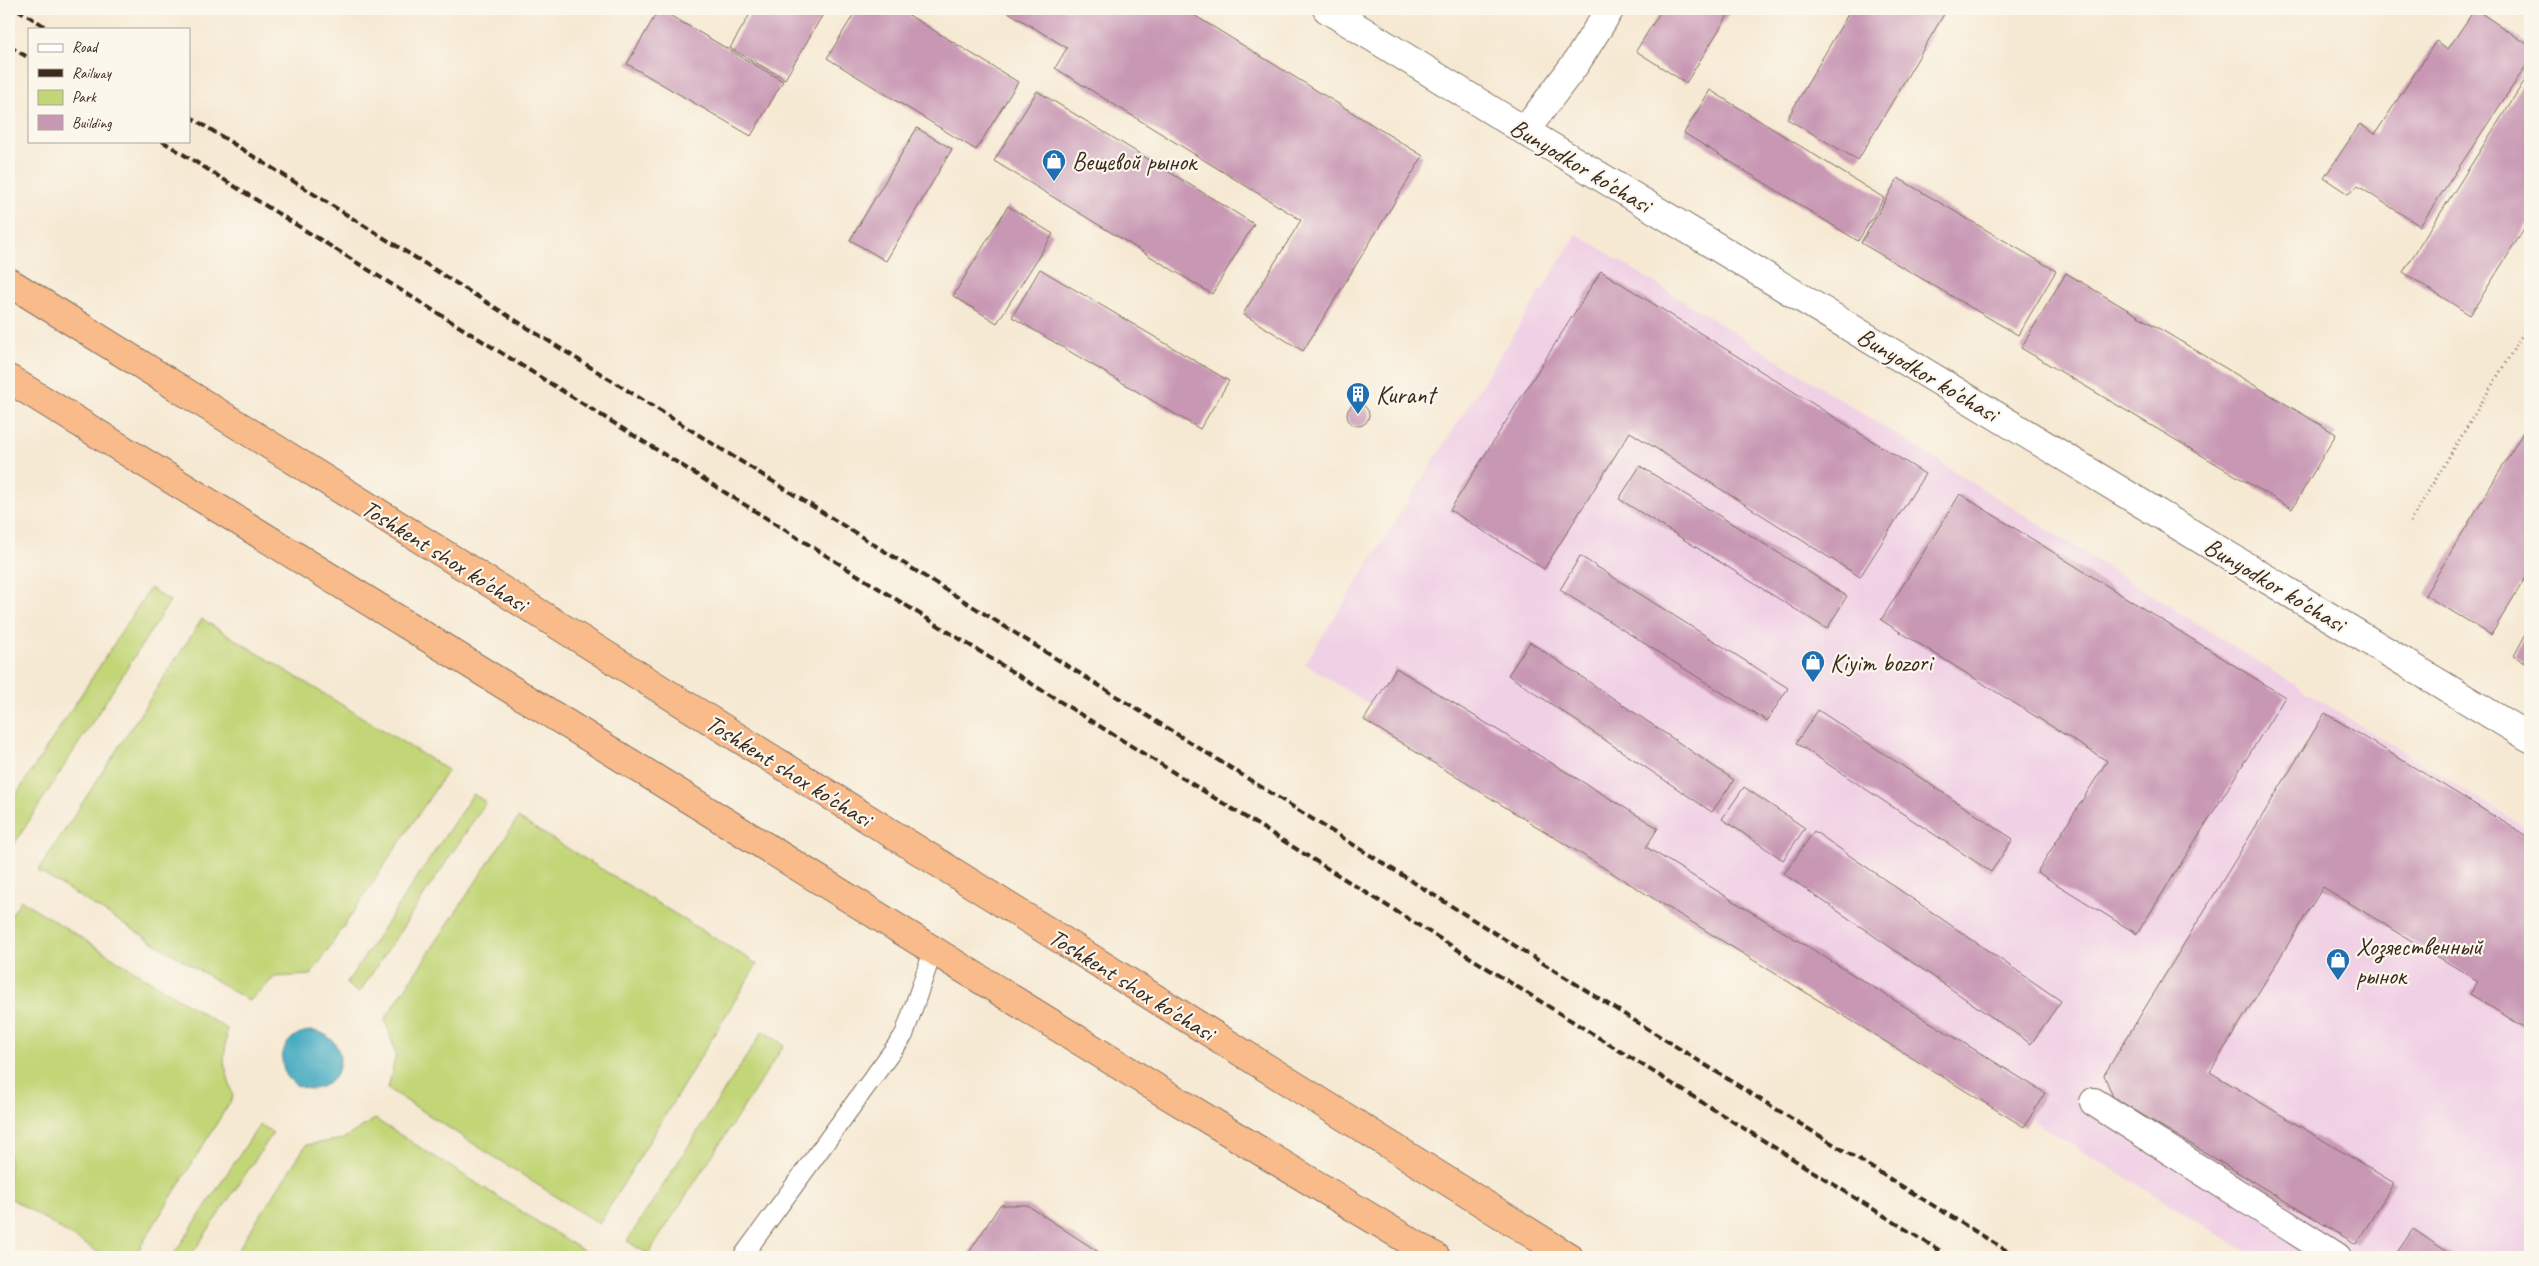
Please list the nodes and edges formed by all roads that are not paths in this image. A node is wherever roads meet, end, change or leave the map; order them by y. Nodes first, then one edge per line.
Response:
1 (1327, 9) edge
2 (1610, 9) edge
3 (1525, 131) junction
4 (9, 282) edge
5 (9, 379) edge
6 (2530, 738) edge
7 (933, 951) junction
8 (2094, 1102) dead end
9 (742, 1257) edge
10 (1436, 1257) edge
11 (1569, 1257) edge
12 (2337, 1257) edge

1 - 3 street, Bunyodkor ko'chasi
2 - 3 street
3 - 6 street, Bunyodkor ko'chasi
4 - 11 highway, Toshkent shox ko'chasi
5 - 7 highway
7 - 9 lane
7 - 10 highway
8 - 12 street

